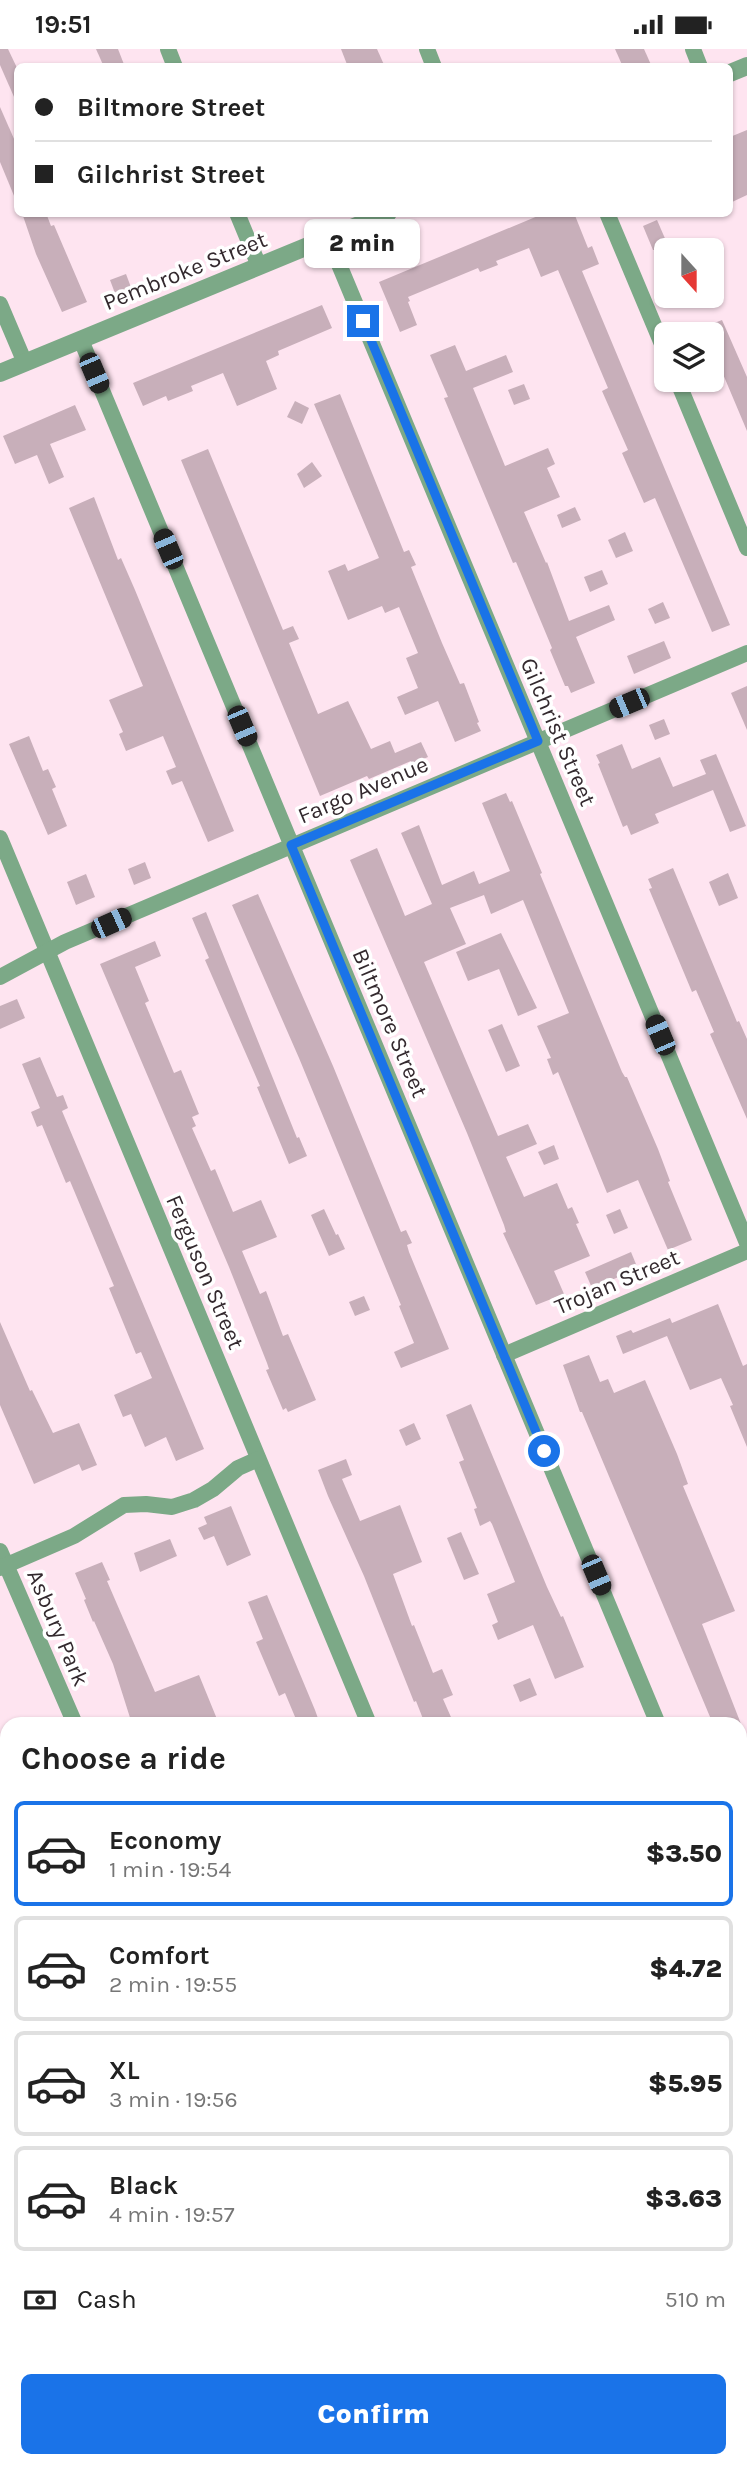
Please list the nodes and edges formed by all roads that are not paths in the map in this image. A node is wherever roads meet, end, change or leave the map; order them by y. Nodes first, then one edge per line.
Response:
1 (239, 217) edge
2 (378, 217) edge
3 (609, 217) edge
4 (328, 238) junction
5 (259, 267) junction
6 (0, 304) edge
7 (654, 325) edge
8 (81, 340) junction
9 (25, 363) junction
10 (0, 373) edge
11 (682, 392) edge
12 (747, 548) edge
13 (747, 653) edge
14 (538, 741) junction
15 (0, 838) edge
16 (291, 845) junction
17 (47, 950) junction
18 (0, 977) edge
19 (747, 1243) edge
20 (747, 1251) edge
21 (504, 1355) junction
22 (258, 1459) junction
23 (2, 1561) edge
24 (72, 1717) edge
25 (366, 1717) edge
26 (655, 1717) edge

1 - 5 street
2 - 4 street, Pembroke Street
3 - 7 street
4 - 5 street, Pembroke Street
4 - 14 street, Gilchrist Street
5 - 8 street, Pembroke Street
6 - 9 street
8 - 9 street, Pembroke Street
8 - 16 street, Biltmore Street
9 - 10 street, Pembroke Street
11 - 12 street
13 - 14 street, Fargo Avenue
14 - 16 street, Fargo Avenue
14 - 19 street, Gilchrist Street
15 - 17 street, Ferguson Street
16 - 17 street, Fargo Avenue
16 - 21 street, Biltmore Street
17 - 18 street, Fargo Avenue
17 - 22 street, Ferguson Street
20 - 21 street, Trojan Street
21 - 26 street, Biltmore Street
22 - 23 street
22 - 25 street, Ferguson Street
23 - 24 street, Asbury Park

